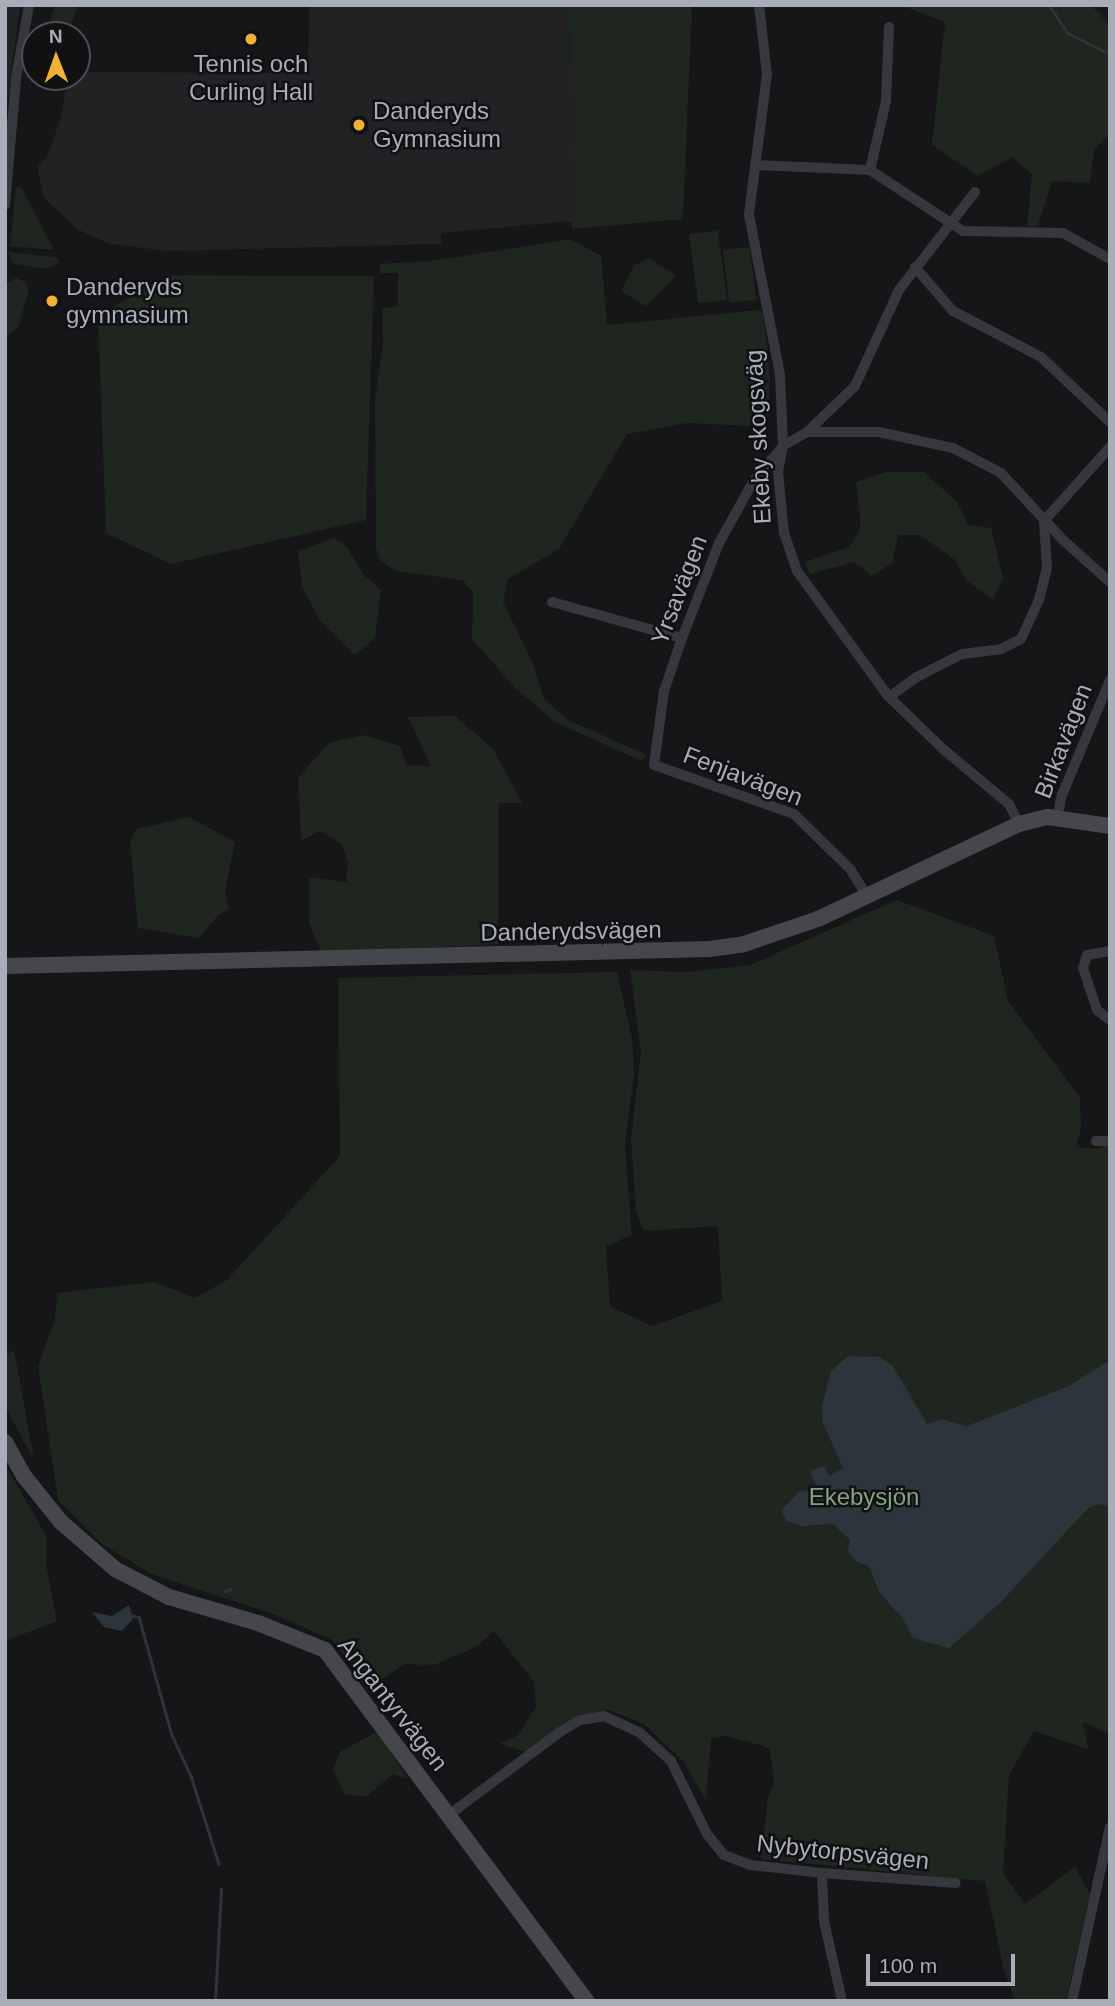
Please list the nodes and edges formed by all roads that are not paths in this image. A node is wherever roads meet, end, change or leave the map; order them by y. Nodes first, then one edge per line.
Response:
1 (29, 5) edge
2 (759, 5) edge
3 (888, 27) dead end
4 (755, 164) junction
5 (870, 170) junction
6 (975, 192) dead end
7 (5, 205) edge
8 (953, 222) junction
9 (1110, 259) edge
10 (915, 267) junction
11 (1110, 422) edge
12 (807, 432) junction
13 (783, 446) junction
14 (1110, 447) edge
15 (1044, 521) junction
16 (1110, 582) edge
17 (552, 602) dead end
18 (682, 638) junction
19 (1110, 680) edge
20 (889, 697) junction
21 (654, 765) joint
22 (1057, 818) junction
23 (1020, 824) junction
24 (1110, 826) edge
25 (867, 896) junction
26 (1110, 951) edge
27 (5, 966) edge
28 (1110, 1020) edge
29 (1110, 1140) edge
30 (1096, 1141) dead end
31 (5, 1442) edge
32 (450, 1814) junction
33 (1110, 1827) edge
34 (822, 1874) junction
35 (956, 1883) dead end
36 (587, 2001) edge
37 (842, 2001) edge
38 (1072, 2001) edge

1 - 7 street
2 - 4 street, Ekeby skogsväg
3 - 5 street
4 - 5 street
4 - 13 street, Ekeby skogsväg
5 - 8 street
6 - 8 street
8 - 9 street
8 - 10 street
10 - 11 street
10 - 12 street
12 - 13 street
12 - 15 street
13 - 18 street, Yrsavägen
13 - 20 street, Ekeby skogsväg
14 - 15 street
15 - 16 street
15 - 20 street
17 - 18 street
18 - 21 street, Yrsavägen
19 - 22 street, Birkavägen
20 - 23 street, Ekeby skogsväg
21 - 25 street, Fenjavägen
22 - 23 street, Danderydsvägen
22 - 24 street, Danderydsvägen
23 - 25 street, Danderydsvägen
25 - 27 street, Danderydsvägen
26 - 28 street
29 - 30 street
31 - 32 street, Angantyrvägen
32 - 34 street, Nybytorpsvägen
32 - 36 street, Angantyrvägen
33 - 38 street
34 - 35 street, Nybytorpsvägen
34 - 37 street

